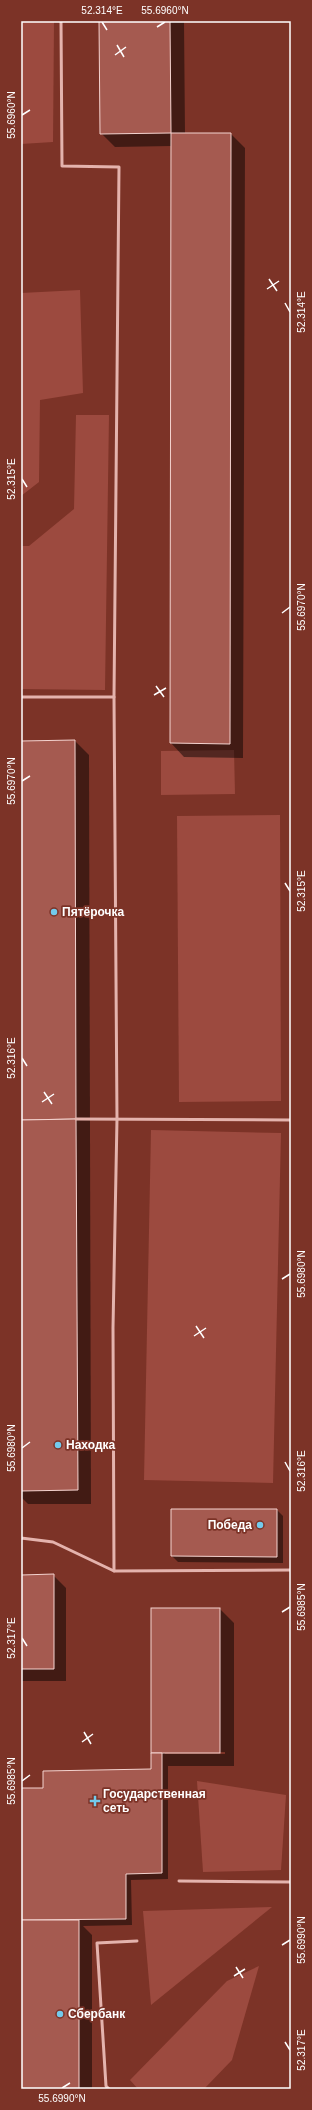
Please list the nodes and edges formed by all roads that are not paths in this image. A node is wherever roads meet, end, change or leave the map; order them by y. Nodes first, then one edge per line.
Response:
1 (61, 21) edge
2 (21, 697) edge
3 (114, 697) junction
4 (76, 1119) dead end
5 (117, 1119) junction
6 (291, 1120) edge
7 (21, 1538) edge
8 (291, 1570) edge
9 (114, 1571) junction
10 (179, 1881) dead end
11 (291, 1882) edge
12 (137, 1942) dead end
13 (109, 2089) edge

1 - 3 lane
2 - 3 lane
3 - 5 lane
4 - 5 lane
5 - 6 lane
5 - 9 lane
7 - 9 lane
8 - 9 lane
10 - 11 lane
12 - 13 lane

